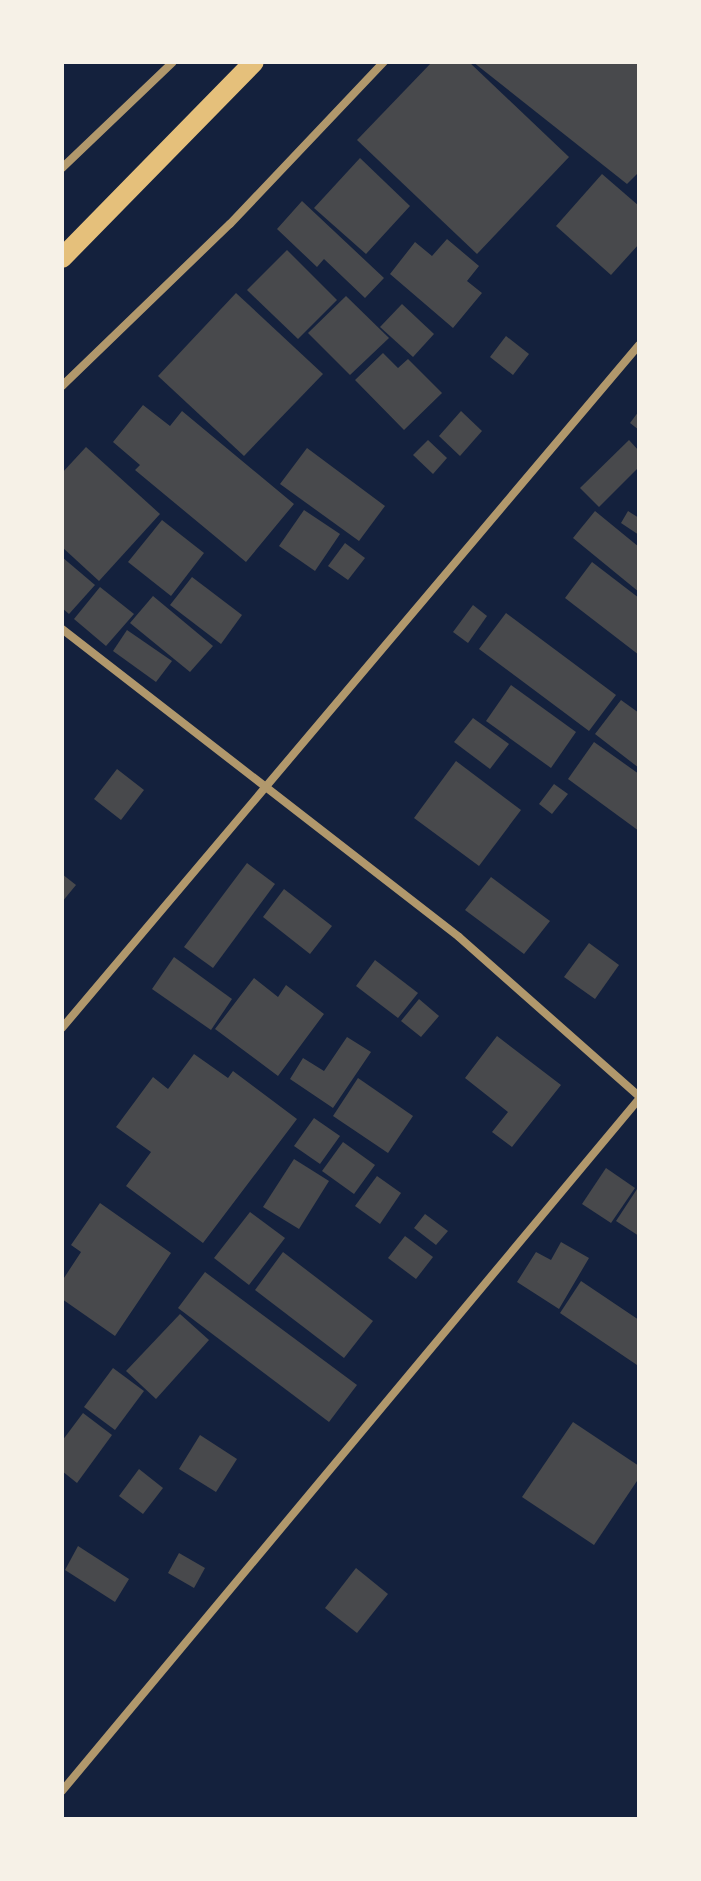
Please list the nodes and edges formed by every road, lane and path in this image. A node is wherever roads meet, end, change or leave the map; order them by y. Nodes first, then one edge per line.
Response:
1 (173, 62) edge
2 (254, 62) edge
3 (384, 62) edge
4 (62, 168) edge
5 (62, 258) edge
6 (639, 345) edge
7 (62, 386) edge
8 (62, 629) edge
9 (265, 782) junction
10 (62, 1028) edge
11 (639, 1097) edge
12 (62, 1791) edge

1 - 4 street
2 - 5 main road
3 - 7 street
6 - 9 street
8 - 9 street
9 - 10 street
9 - 11 street
11 - 12 street

